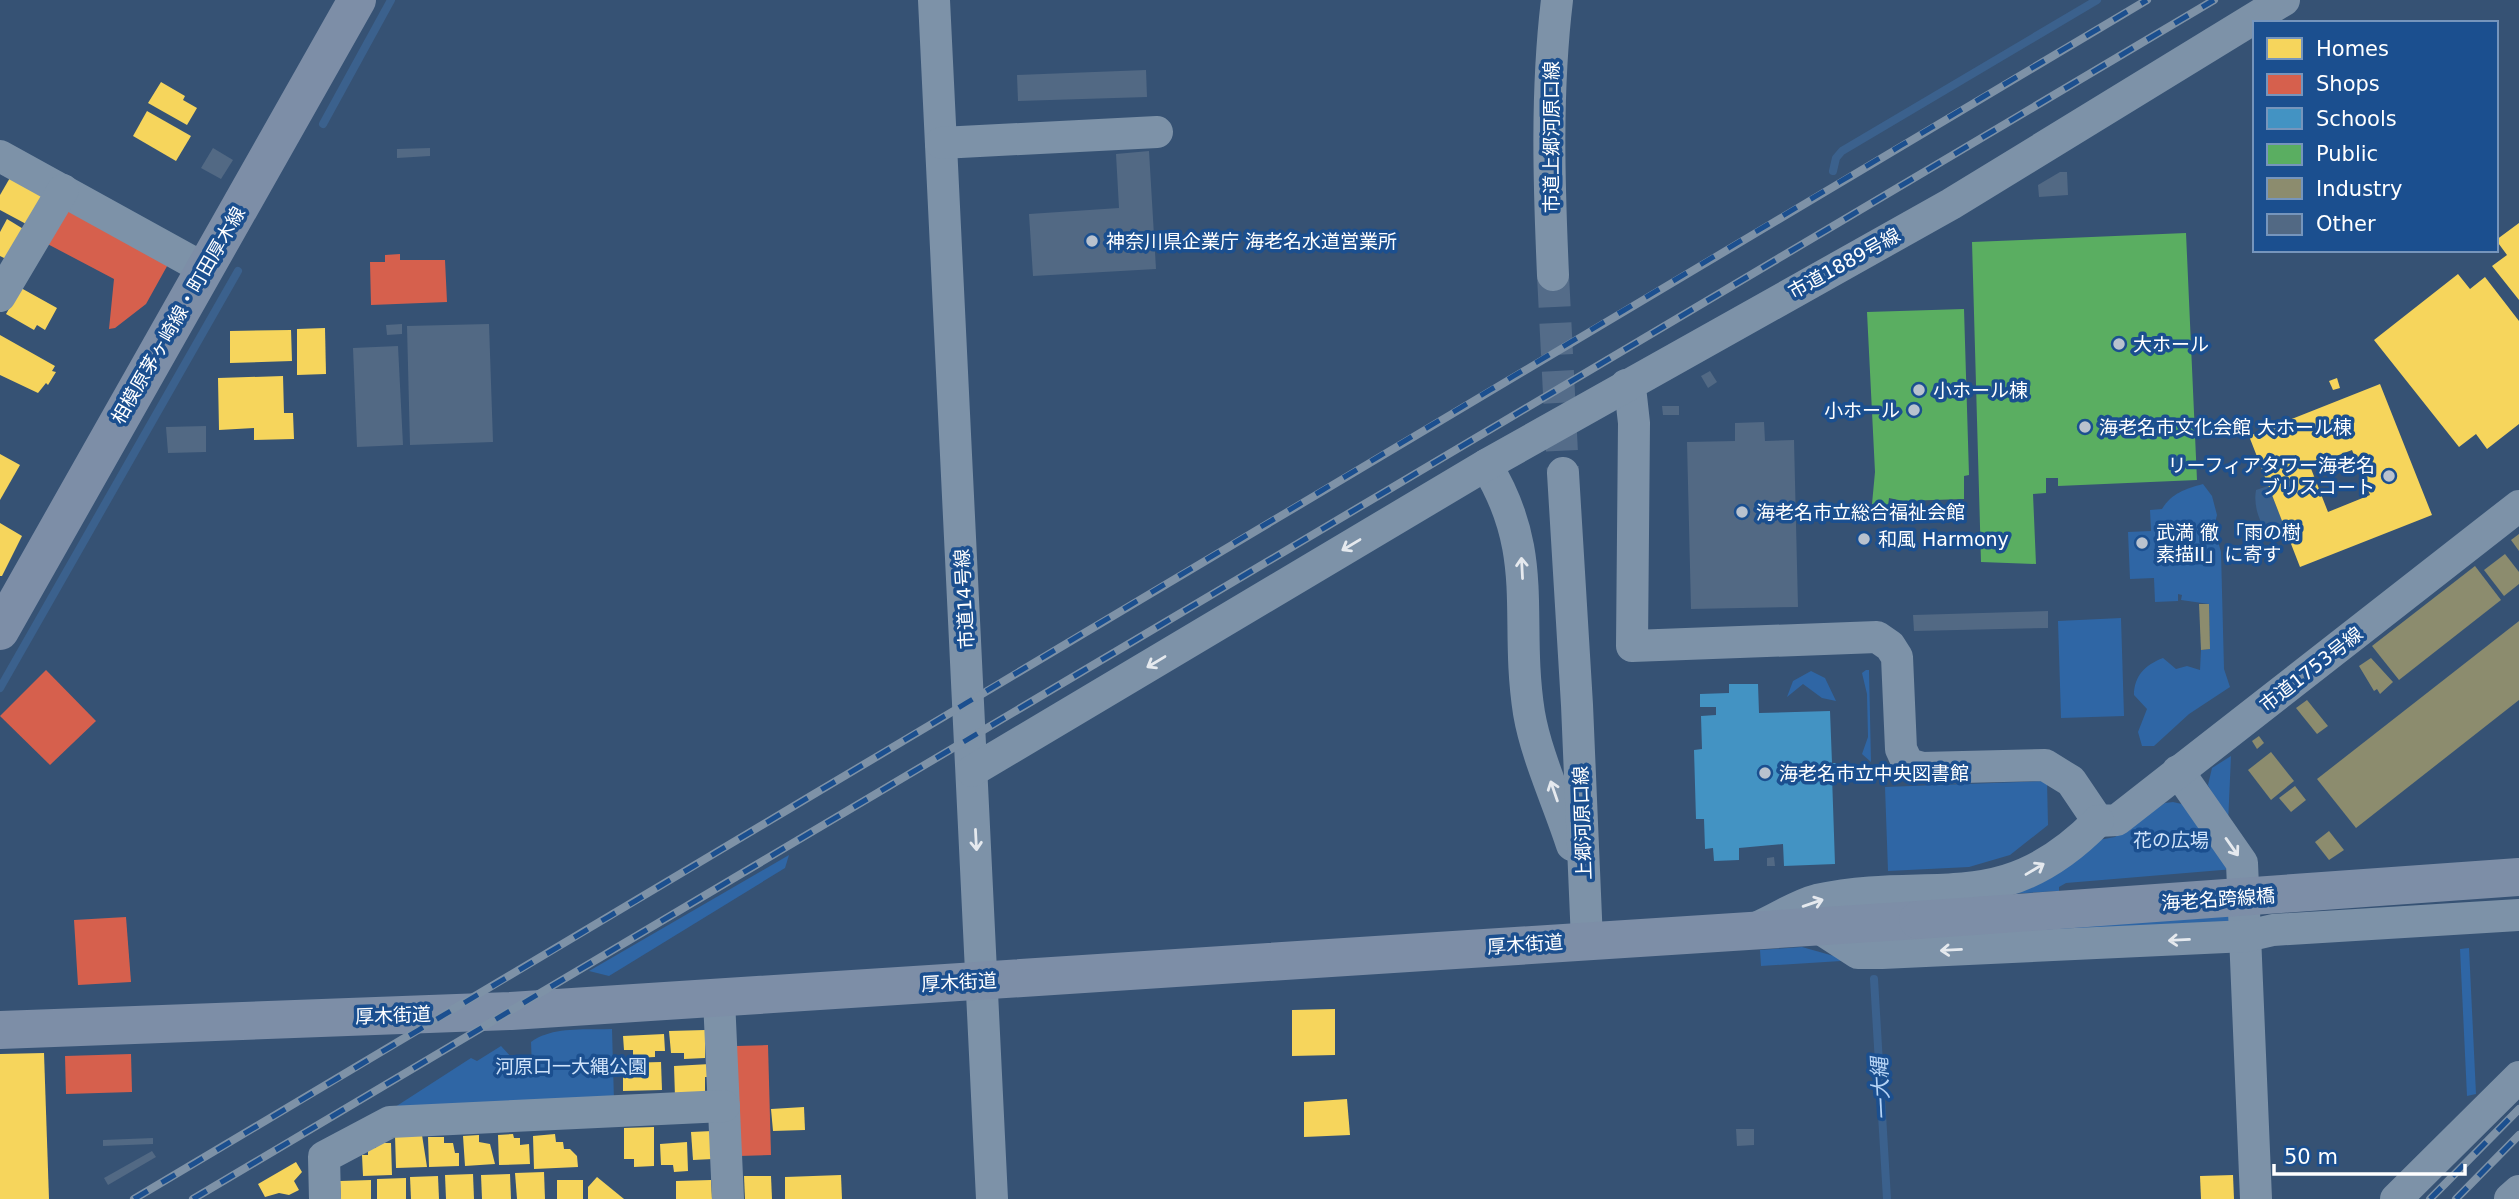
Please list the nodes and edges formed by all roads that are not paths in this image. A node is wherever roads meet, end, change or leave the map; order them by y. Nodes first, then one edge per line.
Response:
1 (357, 0) edge
2 (934, 0) edge
3 (1557, 0) edge
4 (2284, 0) edge
5 (1157, 132) dead end
6 (942, 143) junction
7 (0, 156) edge
8 (63, 190) junction
9 (204, 268) junction
10 (1553, 275) tunnel mouth
11 (0, 296) edge
12 (1626, 384) junction
13 (1486, 465) junction
14 (1563, 473) tunnel mouth
15 (2519, 506) edge
16 (4, 612) edge
17 (972, 771) junction
18 (2178, 771) junction
19 (2098, 821) junction
20 (2519, 877) edge
21 (1584, 879) junction
22 (2519, 915) edge
23 (1917, 920) joint
24 (1818, 927) junction
25 (1751, 931) junction
26 (2247, 936) junction
27 (1587, 941) junction
28 (983, 981) junction
29 (719, 999) junction
30 (0, 1030) edge
31 (2519, 1077) edge
32 (724, 1106) junction
33 (2519, 1191) edge
34 (325, 1199) edge
35 (727, 1199) edge
36 (992, 1199) edge
37 (2256, 1199) edge
38 (2396, 1199) edge
39 (2511, 1199) edge

1 - 9 main road, 相模原茅ヶ崎線・町田厚木線
2 - 6 street, 市道14号線
3 - 10 street, 市道上郷河原口線
4 - 12 street, 市道1889号線
5 - 6 street
6 - 17 street, 市道14号線
7 - 8 street
8 - 9 street
8 - 11 street
9 - 16 main road, 相模原茅ヶ崎線・町田厚木線
12 - 13 street, 市道1889号線
12 - 19 street
13 -> 17 street, 市道1889号線
21 -> 13 street
14 - 21 street, 上郷河原口線
15 - 18 street, 市道1753号線
17 -> 28 street, 市道14号線
18 - 19 street, 市道1753号線
18 -> 26 street
25 -> 19 street
20 - 23 main road, 海老名跨線橋, bridge
21 - 27 street, 上郷河原口線
22 - 26 street
23 - 24 main road, 厚木街道
24 - 25 main road, 厚木街道
26 -> 24 street
25 - 27 main road, 厚木街道
26 - 37 street
27 - 28 main road, 厚木街道
28 - 29 main road, 厚木街道
28 - 36 street, 市道14号線
29 - 30 main road, 厚木街道
29 - 32 street
31 - 38 street
32 - 34 street
32 - 35 street
33 - 39 street

